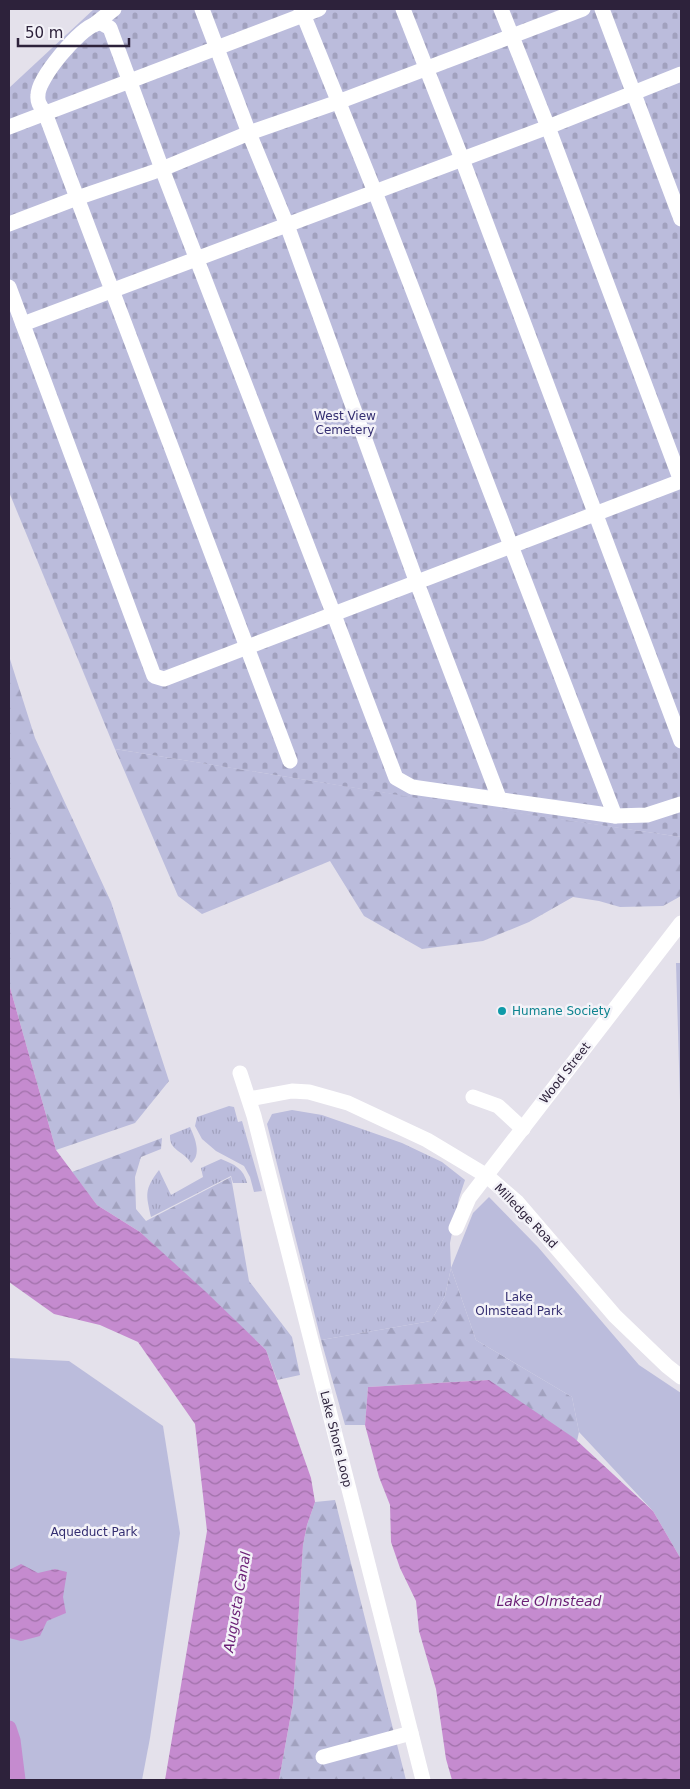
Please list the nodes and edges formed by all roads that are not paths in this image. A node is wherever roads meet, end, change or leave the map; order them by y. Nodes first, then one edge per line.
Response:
1 (114, 9) edge
2 (202, 9) edge
3 (319, 9) edge
4 (403, 9) edge
5 (501, 9) edge
6 (583, 9) edge
7 (602, 9) edge
8 (302, 12) edge
9 (95, 24) junction
10 (511, 36) junction
11 (217, 48) junction
12 (426, 69) junction
13 (681, 74) edge
14 (130, 80) junction
15 (632, 92) junction
16 (338, 102) junction
17 (45, 112) junction
18 (9, 127) edge
19 (548, 127) junction
20 (249, 134) junction
21 (462, 159) junction
22 (162, 170) junction
23 (375, 192) junction
24 (77, 198) junction
25 (681, 219) edge
26 (9, 224) edge
27 (287, 225) junction
28 (197, 259) junction
29 (9, 286) edge
30 (112, 291) junction
31 (23, 324) junction
32 (681, 481) edge
33 (596, 515) junction
34 (512, 547) junction
35 (417, 583) junction
36 (334, 615) junction
37 (247, 649) junction
38 (681, 741) edge
39 (290, 761) dead end
40 (499, 798) junction
41 (681, 804) edge
42 (615, 816) junction
43 (681, 923) edge
44 (240, 1073) dead end
45 (473, 1096) dead end
46 (249, 1099) junction
47 (523, 1129) junction
48 (487, 1176) junction
49 (456, 1228) dead end
50 (681, 1377) edge
51 (411, 1733) junction
52 (323, 1756) dead end
53 (423, 1780) edge

1 - 9 street
2 - 11 street
3 - 8 street
4 - 12 street
5 - 10 street
6 - 10 street
7 - 15 street
8 - 11 street
8 - 16 street
9 - 14 street
9 - 17 street
10 - 12 street
10 - 19 street
11 - 14 street
11 - 20 street
12 - 16 street
12 - 21 street
13 - 15 street
14 - 17 street
14 - 22 street
15 - 19 street
15 - 25 street
16 - 20 street
16 - 23 street
17 - 18 street
17 - 24 street
19 - 21 street
19 - 32 street
20 - 22 street
20 - 27 street
21 - 23 street
21 - 33 street
22 - 24 street
22 - 28 street
23 - 27 street
23 - 34 street
24 - 26 street
24 - 30 street
27 - 28 street
27 - 35 street
28 - 30 street
28 - 36 street
29 - 31 street
30 - 31 street
30 - 37 street
31 - 37 street
32 - 33 street
33 - 34 street
33 - 38 street
34 - 35 street
34 - 42 street
35 - 36 street
35 - 40 street
36 - 37 street
36 - 40 street
37 - 39 street
40 - 42 street
41 - 42 street
43 - 47 street, Wood Street
44 - 46 street, Lake Shore Loop
45 - 47 street
46 - 48 street, Milledge Road
46 - 51 street, Lake Shore Loop
47 - 48 street, Wood Street
48 - 49 street, Wood Street
48 - 50 street, Milledge Road
51 - 52 street
51 - 53 street, Lake Shore Loop

